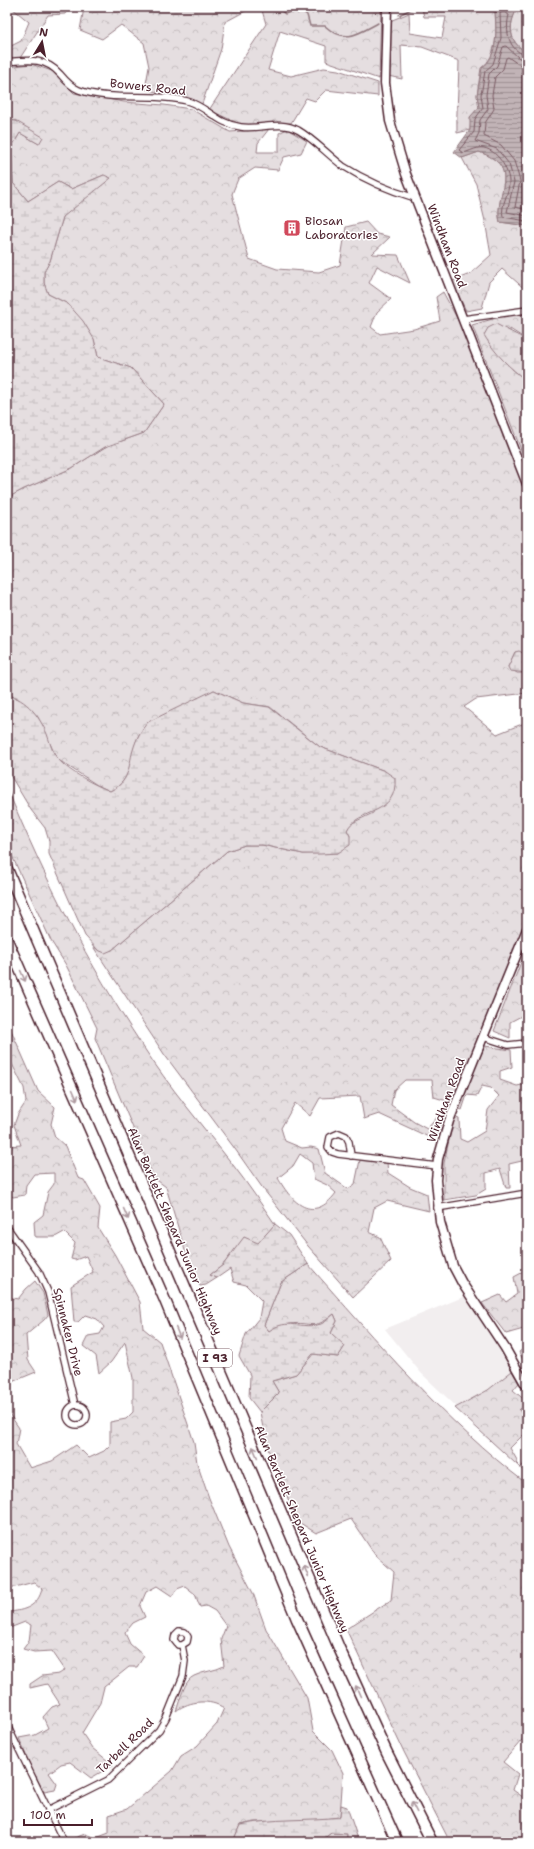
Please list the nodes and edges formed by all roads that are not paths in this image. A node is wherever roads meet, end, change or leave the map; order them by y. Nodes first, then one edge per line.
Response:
1 (387, 7) edge
2 (7, 62) edge
3 (415, 198) junction
4 (527, 310) edge
5 (463, 319) junction
6 (527, 484) edge
7 (7, 869) edge
8 (527, 929) edge
9 (7, 940) edge
10 (483, 1037) junction
11 (527, 1043) edge
12 (351, 1156) junction
13 (437, 1166) junction
14 (527, 1193) edge
15 (437, 1208) junction
16 (7, 1227) edge
17 (527, 1387) edge
18 (75, 1405) dead end
19 (182, 1645) dead end
20 (7, 1725) edge
21 (48, 1810) junction
22 (64, 1842) edge
23 (397, 1842) edge
24 (432, 1842) edge

1 - 3 street, Windham Road
2 - 3 street, Bowers Road
3 - 5 street, Windham Road
4 - 5 street
5 - 6 street, Windham Road
24 -> 7 highway, Alan Bartlett Shepard Junior Highway / I 93
8 - 10 street, Windham Road
9 -> 23 highway, I 93
10 - 11 street
10 - 13 street, Windham Road
12 - 12 street
12 - 13 street
13 - 15 street, Windham Road
14 - 15 street
15 - 17 street, Windham Road
16 - 18 street, Spinnaker Drive
19 - 21 street, Tarbell Road
20 - 21 street
21 - 22 street

